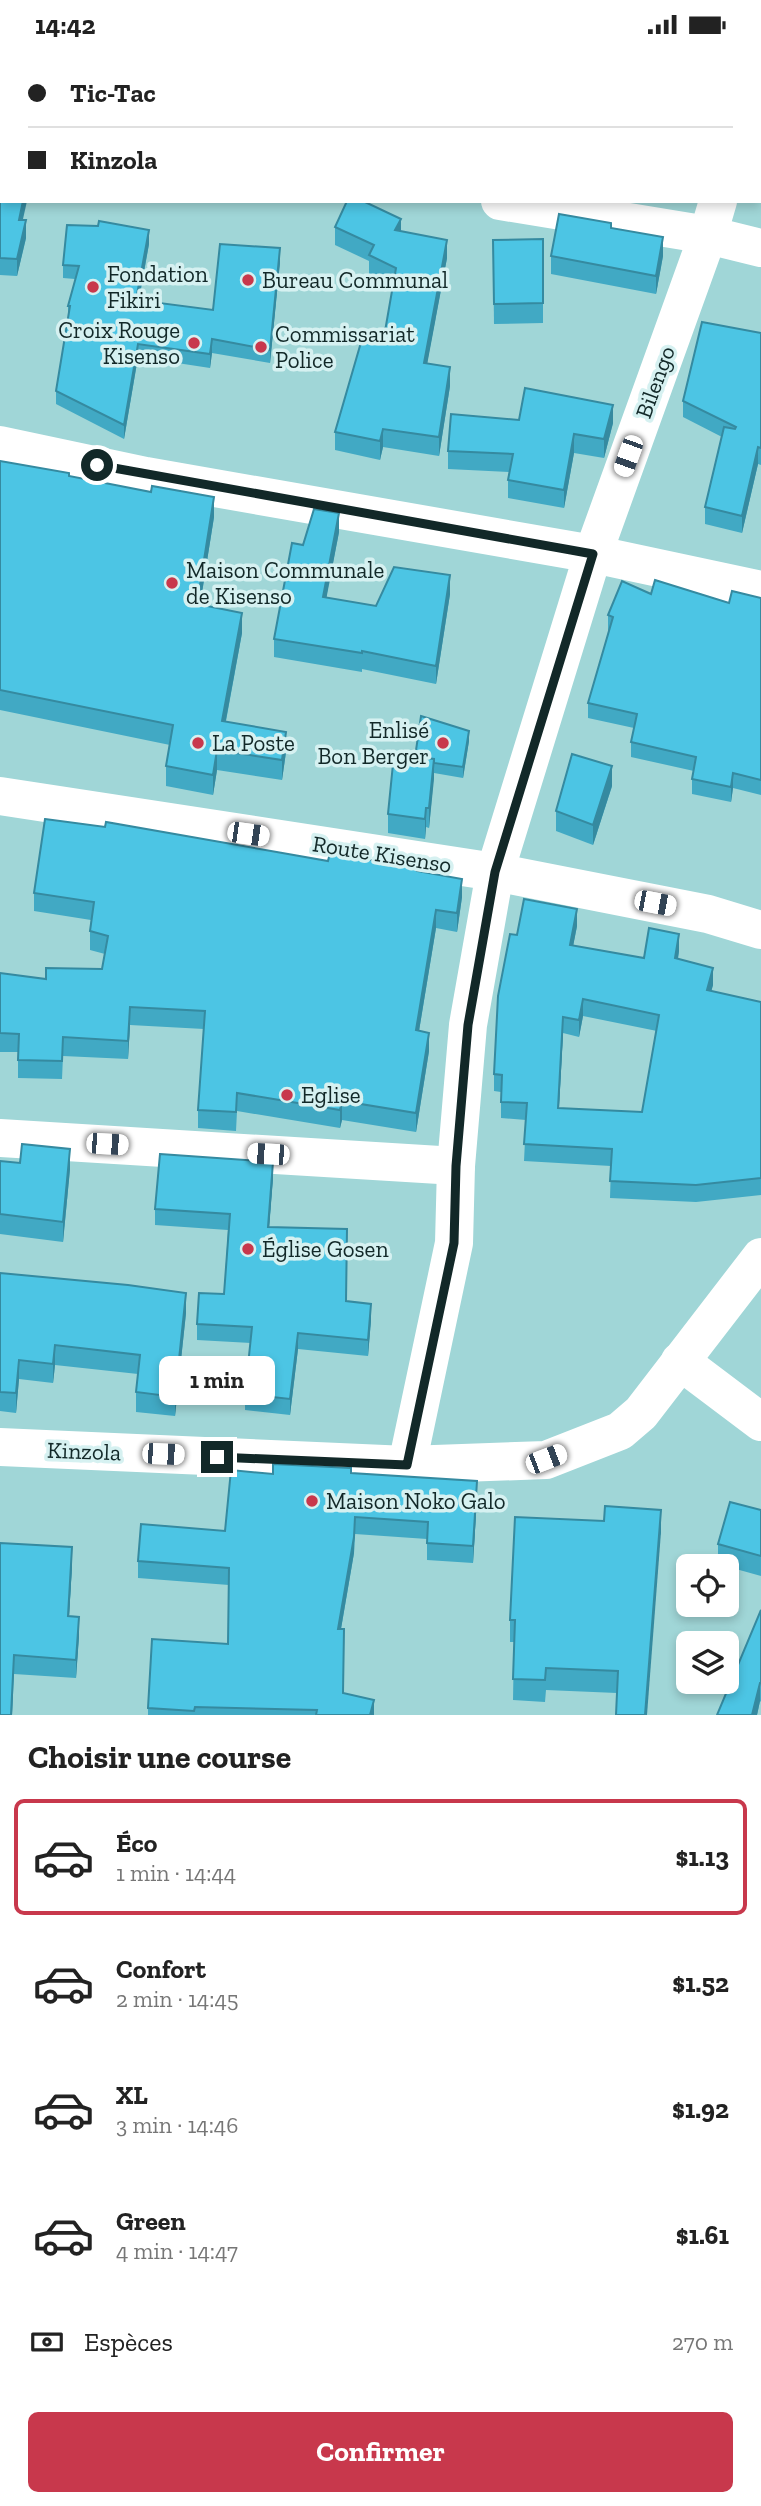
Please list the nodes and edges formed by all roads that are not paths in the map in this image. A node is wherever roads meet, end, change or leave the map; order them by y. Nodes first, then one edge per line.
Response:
1 (525, 203) edge
2 (713, 218) edge
3 (761, 247) edge
4 (0, 445) edge
5 (593, 554) junction
6 (761, 590) edge
7 (0, 796) edge
8 (495, 872) junction
9 (761, 930) edge
10 (0, 1137) edge
11 (456, 1166) junction
12 (761, 1257) edge
13 (680, 1361) junction
14 (761, 1422) edge
15 (0, 1447) edge
16 (407, 1465) junction

1 - 2 street
2 - 3 street
2 - 5 street, Bilengo
4 - 5 street
5 - 6 street
5 - 8 street, Bilengo
7 - 8 street, Route Kisenso
8 - 9 street, Route Kisenso
8 - 11 street, Bilengo
10 - 11 street
11 - 16 street, Bilengo
12 - 13 street, Kinzola
13 - 14 street
13 - 16 street, Kinzola
15 - 16 street, Kinzola

